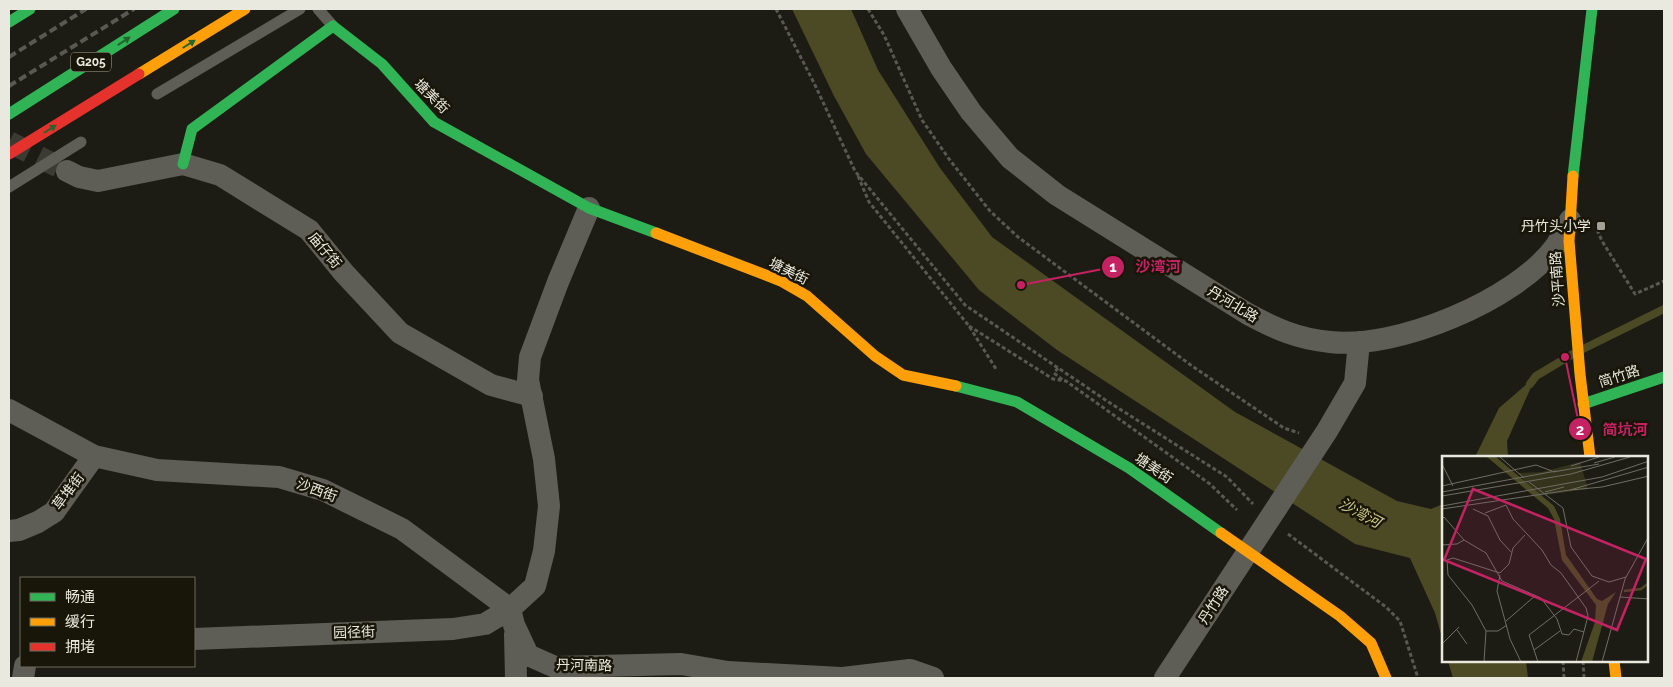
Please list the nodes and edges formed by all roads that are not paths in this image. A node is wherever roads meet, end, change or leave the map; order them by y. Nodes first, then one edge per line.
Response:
1 (30, 9) edge
2 (174, 9) edge
3 (246, 9) edge
4 (300, 9) edge
5 (318, 9) edge
6 (907, 9) edge
7 (1592, 9) edge
8 (9, 22) edge
9 (333, 26) junction
10 (157, 94) dead end
11 (9, 114) edge
12 (81, 142) dead end
13 (9, 154) edge
14 (183, 164) junction
15 (67, 171) tunnel mouth
16 (9, 187) edge
17 (589, 208) junction
18 (1571, 212) junction
19 (1359, 342) junction
20 (1664, 377) edge
21 (532, 396) junction
22 (1583, 404) junction
23 (9, 410) edge
24 (94, 456) junction
25 (1590, 456) edge
26 (9, 531) edge
27 (1248, 551) junction
28 (512, 617) junction
29 (195, 639) edge
30 (1614, 662) edge
31 (884, 676) edge
32 (516, 678) edge
33 (842, 678) edge
34 (933, 678) edge
35 (1165, 678) edge
36 (1386, 678) edge
37 (1616, 678) edge

1 - 8 main road
11 -> 2 main road, G205
13 -> 3 main road
4 - 10 lane
5 - 9 lane
6 - 19 street, 丹河北路
7 - 18 main road, 沙平南路
9 - 14 main road
9 - 17 main road, 塘美街
12 - 16 lane
14 - 15 street, 庙仔街
14 - 21 street, 庙仔街
17 - 21 street
17 - 27 main road, 塘美街
18 - 19 street, 丹河北路
18 - 22 main road, 沙平南路
19 - 27 street, 丹竹路
20 - 22 main road, 简竹路
21 - 28 street
22 - 25 main road, 沙平南路
23 - 24 street, 沙西街
24 - 26 street, 草堆街
24 - 28 street, 沙西街
27 - 35 street, 丹竹路
27 - 36 main road, 塘美街
28 - 29 street, 园径街
28 - 32 street
28 - 33 street, 丹河南路
30 - 37 main road
31 - 33 street, 丹河南路
31 - 34 street, 丹河南路

